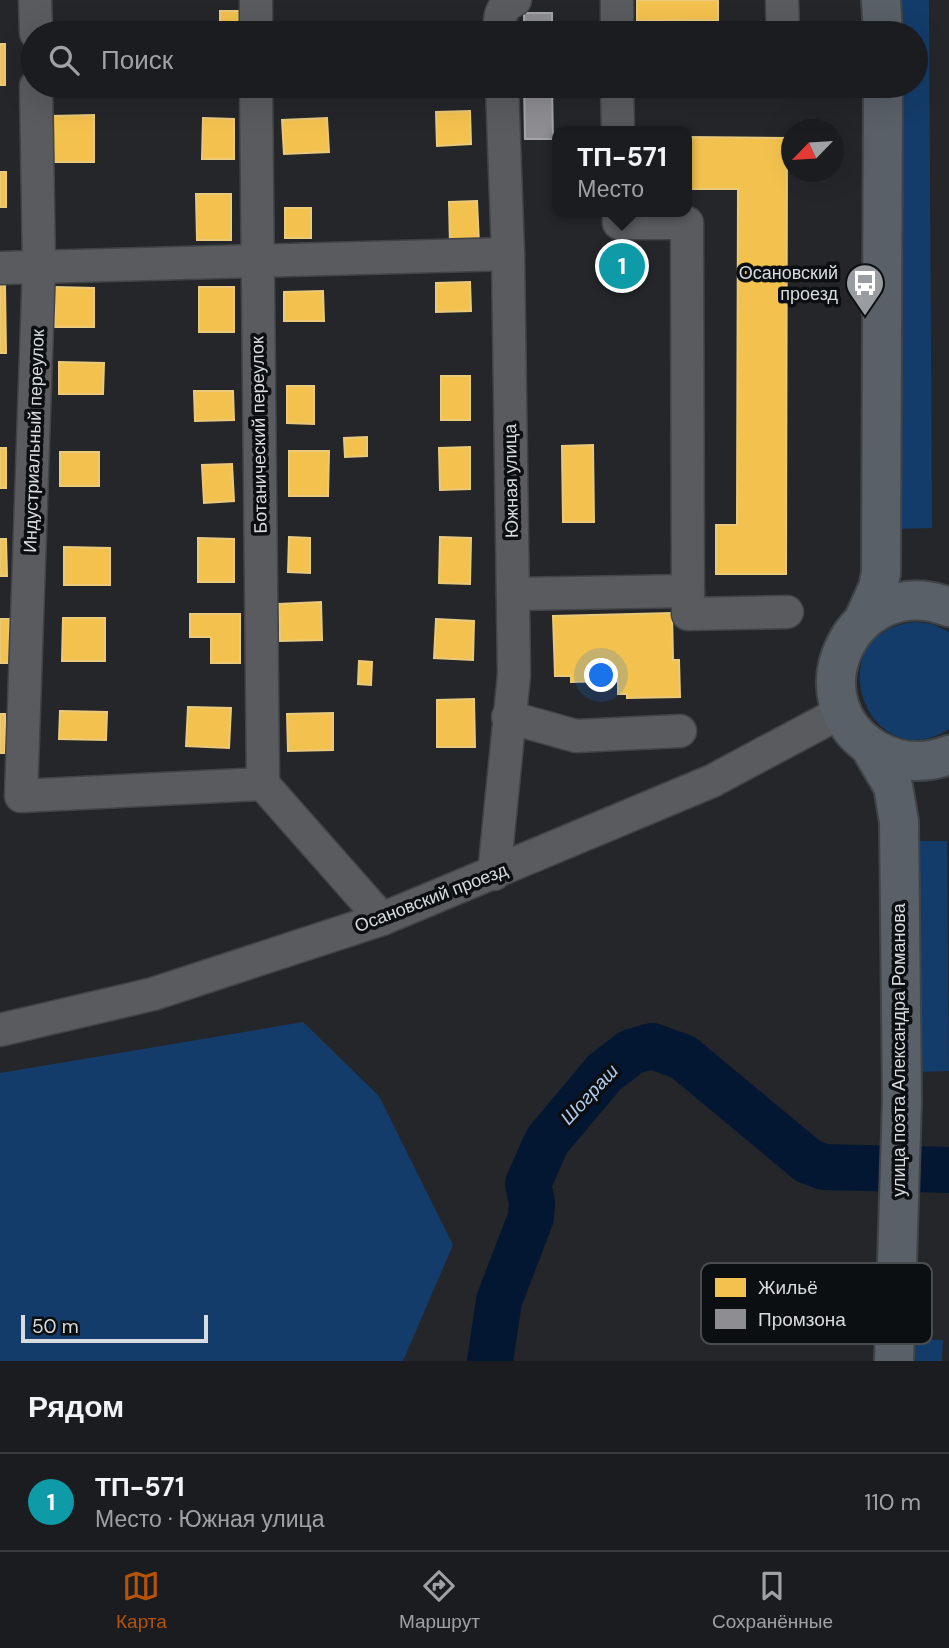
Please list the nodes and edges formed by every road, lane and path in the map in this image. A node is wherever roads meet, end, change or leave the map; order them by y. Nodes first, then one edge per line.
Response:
1 (35, 0) edge
2 (256, 0) edge
3 (617, 0) edge
4 (782, 0) edge
5 (881, 0) edge
6 (36, 21) edge
7 (256, 21) edge
8 (617, 21) edge
9 (783, 21) edge
10 (882, 21) edge
11 (36, 98) edge
12 (256, 98) edge
13 (502, 98) edge
14 (617, 98) edge
15 (883, 98) edge
16 (618, 126) edge
17 (619, 217) edge
18 (508, 254) junction
19 (258, 258) junction
20 (39, 266) junction
21 (0, 268) edge
22 (688, 591) junction
23 (513, 593) junction
24 (949, 607) edge
25 (787, 612) dead end
26 (863, 621) junction
27 (842, 711) junction
28 (508, 717) junction
29 (680, 731) dead end
30 (870, 747) junction
31 (949, 755) edge
32 (263, 784) junction
33 (494, 874) junction
34 (382, 919) junction
35 (0, 1030) edge
36 (897, 1263) edge

1 - 6 street
2 - 7 street
3 - 8 street
4 - 9 street
5 - 10 main road
11 - 20 street, Индустриальный переулок
12 - 19 street, Ботанический переулок
13 - 18 street, Южная улица
14 - 16 street
15 - 26 main road
17 - 22 street
18 - 19 street
18 - 23 street, Южная улица
19 - 20 street
19 - 32 street, Ботанический переулок
20 - 21 street
20 - 32 street, Индустриальный переулок
22 - 23 street
22 - 25 street
23 - 28 street, Южная улица
24 - 26 main road
26 - 27 main road
27 - 30 main road, улица поэта Александра Романова
27 - 33 street, Осановский проезд
28 - 29 street
28 - 33 street, Южная улица
30 - 31 main road
30 - 36 main road, улица поэта Александра Романова
32 - 34 street
33 - 34 street, Осановский проезд
34 - 35 street, Осановский проезд

